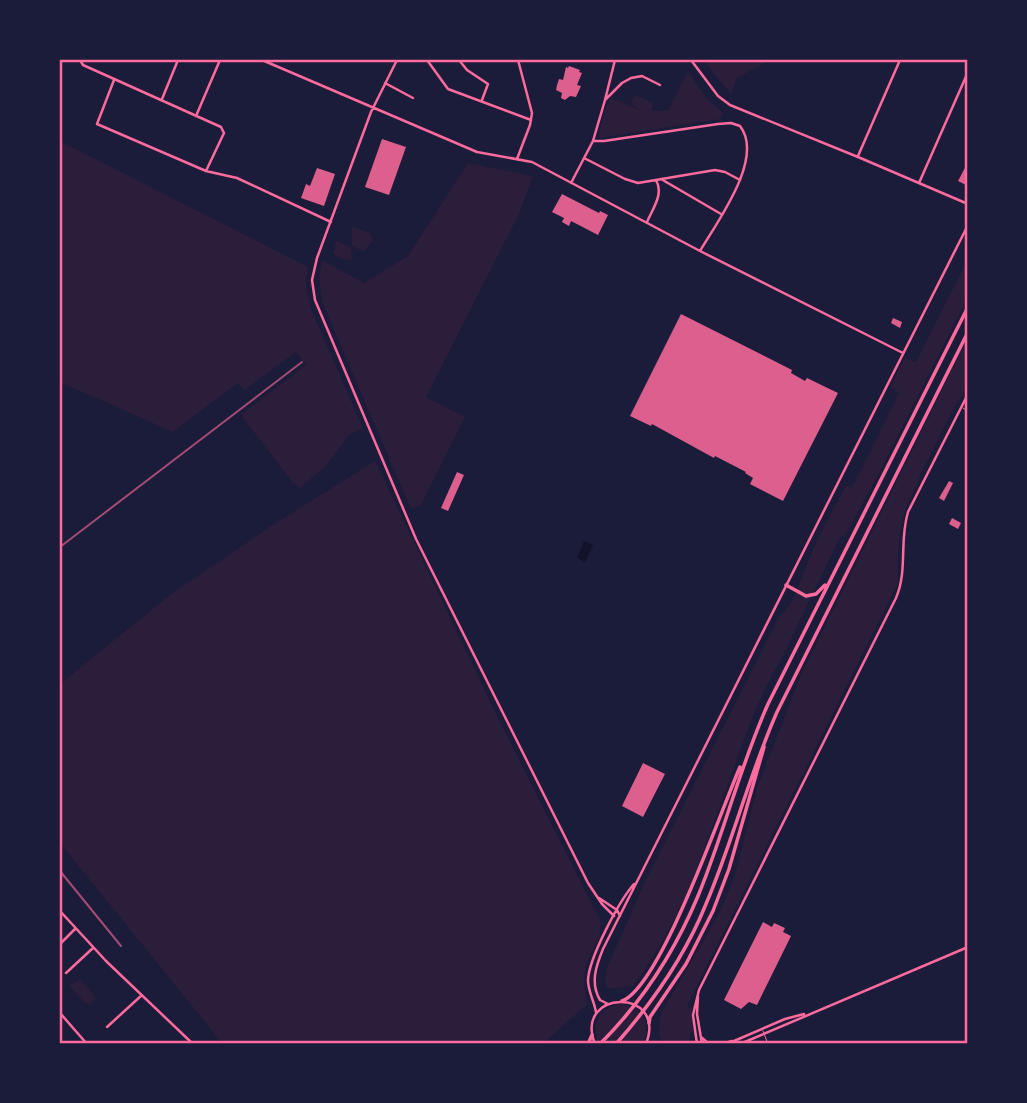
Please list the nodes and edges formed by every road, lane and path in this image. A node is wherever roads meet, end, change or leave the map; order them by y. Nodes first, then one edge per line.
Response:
1 (80, 60) edge
2 (220, 60) edge
3 (262, 60) edge
4 (397, 60) edge
5 (427, 60) edge
6 (459, 60) edge
7 (518, 60) edge
8 (615, 60) edge
9 (691, 60) edge
10 (900, 60) edge
11 (178, 61) edge
12 (968, 72) edge
13 (114, 80) junction
14 (385, 83) junction
15 (660, 85) dead end
16 (413, 98) dead end
17 (482, 100) junction
18 (604, 100) junction
19 (162, 101) junction
20 (373, 107) junction
21 (196, 116) junction
22 (531, 120) junction
23 (593, 141) junction
24 (858, 157) junction
25 (584, 158) junction
26 (517, 159) junction
27 (206, 171) junction
28 (661, 179) junction
29 (656, 180) junction
30 (740, 180) junction
31 (571, 183) junction
32 (919, 183) junction
33 (968, 204) edge
34 (721, 214) junction
35 (331, 222) junction
36 (647, 223) junction
37 (968, 225) edge
38 (700, 251) junction
39 (968, 307) edge
40 (968, 331) edge
41 (903, 353) junction
42 (968, 394) edge
43 (961, 407) junction
44 (968, 411) edge
45 (837, 566) junction
46 (786, 585) junction
47 (772, 722) junction
48 (759, 724) junction
49 (636, 882) junction
50 (598, 898) junction
51 (617, 910) junction
52 (60, 911) edge
53 (614, 916) junction
54 (620, 916) junction
55 (75, 928) junction
56 (60, 944) edge
57 (968, 947) edge
58 (93, 948) junction
59 (66, 974) dead end
60 (699, 990) junction
61 (142, 995) junction
62 (622, 1001) junction
63 (608, 1004) junction
64 (60, 1013) edge
65 (808, 1014) junction
66 (595, 1016) junction
67 (649, 1023) junction
68 (107, 1027) dead end
69 (762, 1029) junction
70 (764, 1033) junction
71 (592, 1035) junction
72 (700, 1036) junction
73 (649, 1037) junction
74 (735, 1040) junction
75 (696, 1042) edge
76 (652, 1043) edge
77 (87, 1044) edge
78 (193, 1044) edge
79 (588, 1044) edge
80 (595, 1044) edge
81 (600, 1044) edge
82 (615, 1044) edge
83 (646, 1044) edge
84 (702, 1044) edge
85 (709, 1044) edge
86 (721, 1044) edge
87 (727, 1044) edge
88 (740, 1044) edge
89 (768, 1044) edge

1 - 13 street
2 - 21 street
3 - 20 street
4 - 14 street
5 - 17 street
6 - 17 street
7 - 22 street
8 - 18 street
9 - 24 street
10 - 24 street
11 - 19 street
12 - 32 street
13 - 19 street
13 - 27 street
14 - 16 street
14 - 20 street
15 - 18 street
17 - 22 street
18 - 23 street
19 - 21 street
20 - 26 street
20 - 35 street
21 - 27 street
22 - 26 street
23 - 25 street
23 - 30 street
24 - 32 street
25 - 29 street
25 - 31 street
26 - 31 street
27 - 35 street
28 - 29 street
28 - 30 street
28 - 34 street
29 - 36 street
30 - 34 street
31 - 36 street
32 - 33 street
34 - 38 street
35 - 50 street
36 - 38 street
37 - 41 street
38 - 41 street
39 - 45 main road
40 - 47 main road
41 - 46 street
42 - 43 street
43 - 44 lane
43 - 60 street
45 - 46 main road
45 - 48 main road
46 - 49 street
47 - 67 main road
47 - 82 main road
48 - 62 main road
48 - 81 main road
49 - 51 street
49 - 54 street
50 - 51 street
50 - 53 street
51 - 53 street
51 - 54 street
52 - 55 street
53 - 54 street
53 - 66 street
54 - 63 street
55 - 56 street
55 - 58 street
57 - 65 street
58 - 59 street
58 - 61 street
60 - 72 street
60 - 75 street
61 - 68 street
61 - 78 street
62 - 63 street
62 - 67 street
63 - 66 street
64 - 77 street
65 - 69 street
65 - 70 street
66 - 71 street
67 - 73 street
69 - 70 lane
69 - 74 street
70 - 88 street
70 - 89 lane
71 - 79 main road
71 - 80 street
72 - 84 street
72 - 85 street
73 - 76 street
73 - 83 street
74 - 86 street
74 - 87 street

